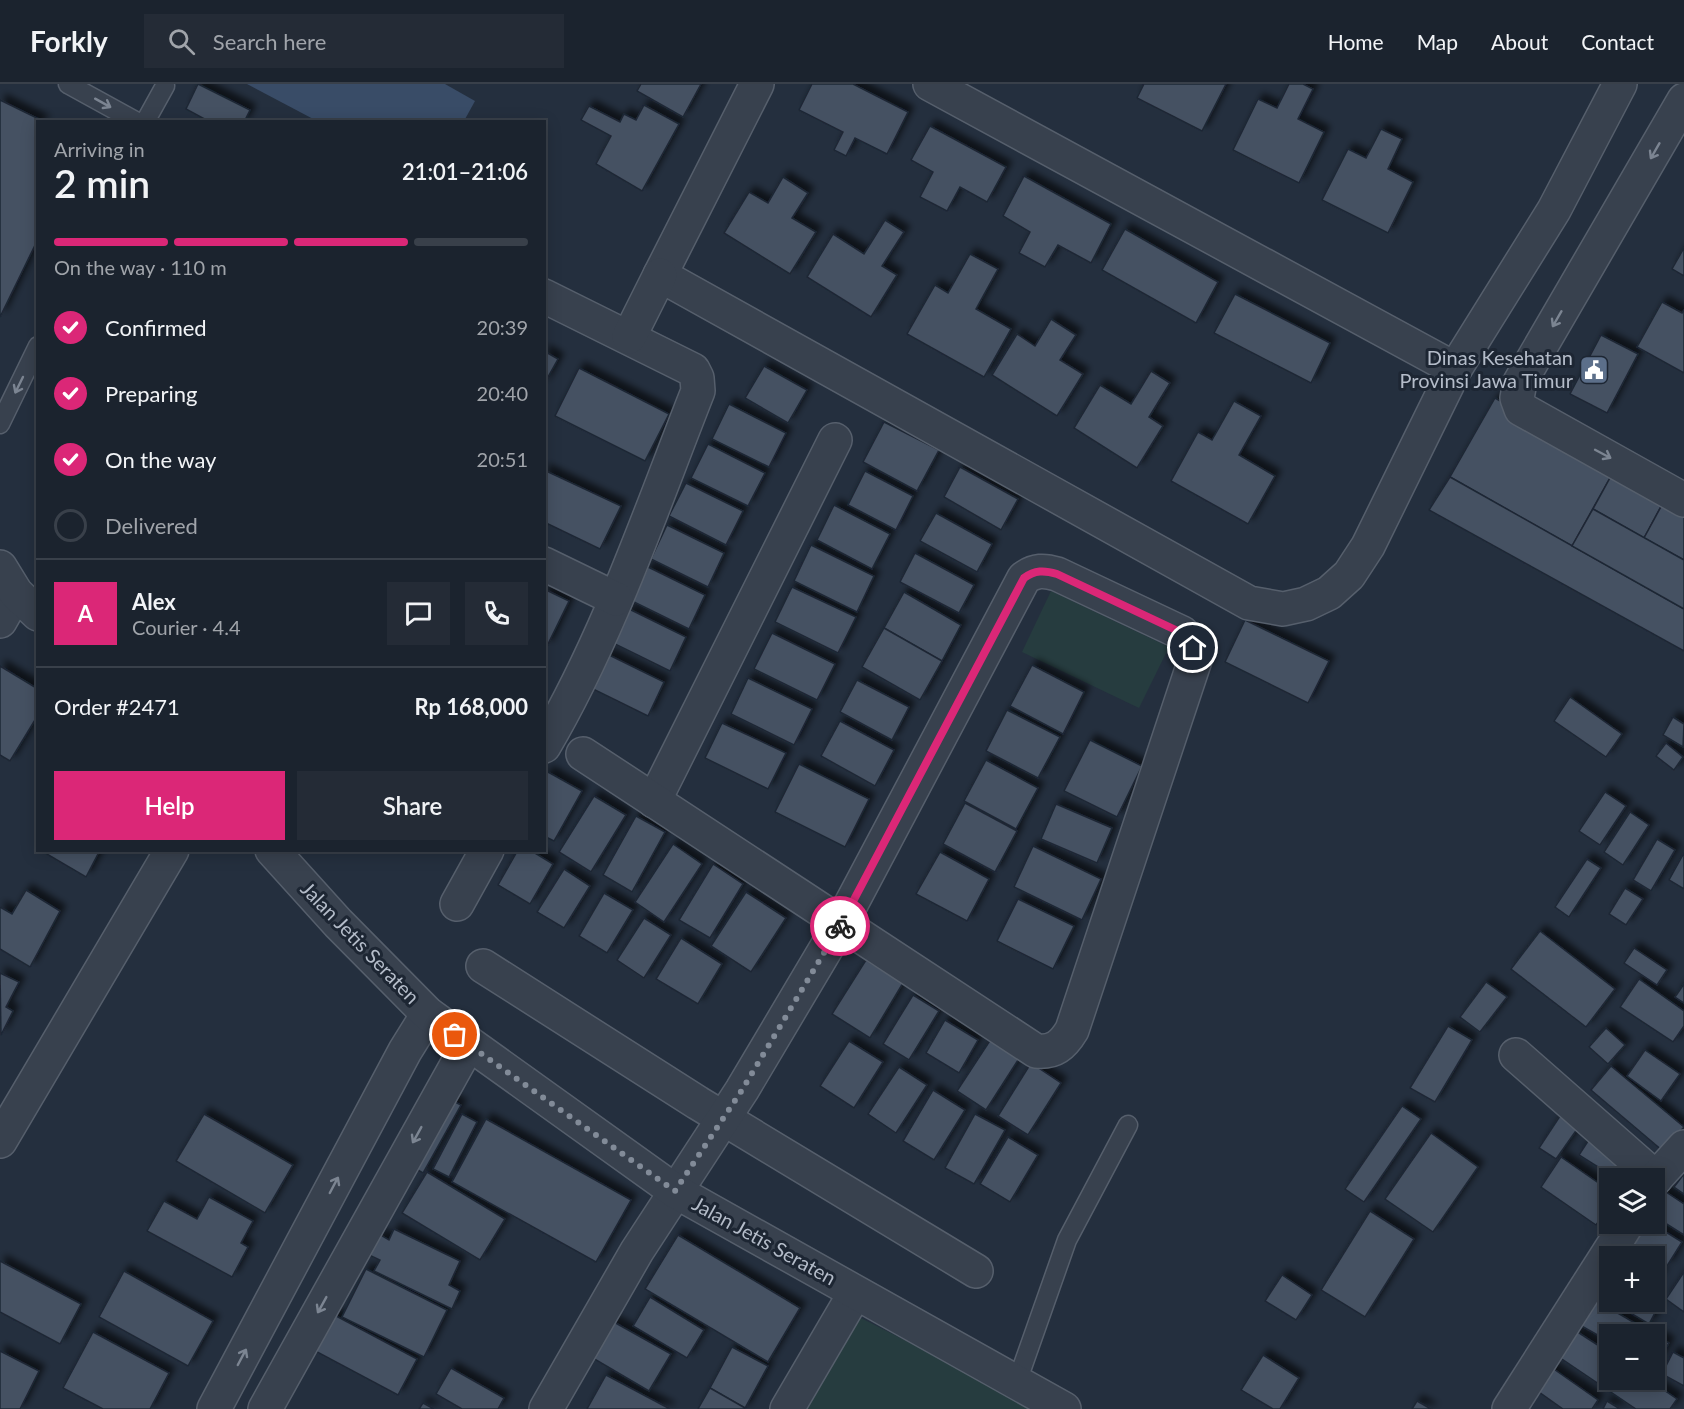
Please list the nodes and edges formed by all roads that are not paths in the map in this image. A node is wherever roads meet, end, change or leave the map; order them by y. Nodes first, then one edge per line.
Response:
1 (69, 84) edge
2 (757, 84) edge
3 (930, 84) edge
4 (1620, 84) edge
5 (165, 86) dead end
6 (1684, 100) edge
7 (133, 120) edge
8 (146, 120) edge
9 (660, 275) junction
10 (546, 297) edge
11 (629, 337) junction
12 (36, 350) edge
13 (1455, 369) junction
14 (0, 424) edge
15 (835, 440) dead end
16 (1684, 500) edge
17 (546, 565) edge
18 (616, 599) junction
19 (546, 743) edge
20 (583, 754) dead end
21 (654, 801) junction
22 (171, 852) edge
23 (274, 852) edge
24 (486, 852) edge
25 (457, 904) dead end
26 (840, 925) junction
27 (483, 966) dead end
28 (428, 1014) junction
29 (468, 1045) junction
30 (1516, 1055) dead end
31 (724, 1117) junction
32 (1128, 1125) dead end
33 (0, 1141) edge
34 (1684, 1147) edge
35 (1643, 1168) edge
36 (1665, 1168) edge
37 (675, 1191) junction
38 (1621, 1234) edge
39 (976, 1271) dead end
40 (855, 1293) junction
41 (1017, 1382) junction
42 (214, 1409) edge
43 (265, 1409) edge
44 (546, 1409) edge
45 (787, 1409) edge
46 (1064, 1409) edge
47 (1509, 1409) edge

1 -> 7 lane
2 - 9 street
3 - 13 street
4 - 13 street
5 - 8 lane
6 -> 16 street
9 - 11 street
9 - 13 street
10 - 11 street
11 - 18 street
12 -> 14 lane
15 - 21 street
17 - 18 street
18 - 19 street
20 - 21 street
21 - 26 street
22 - 33 street
23 - 28 street, Jalan Jetis Seraten
24 - 25 street
26 - 26 street
26 - 31 street
27 - 31 street
28 - 29 street, Jalan Jetis Seraten
42 -> 28 street
29 - 37 street, Jalan Jetis Seraten
29 -> 43 street
30 - 35 street
31 - 37 street
31 - 39 street
32 - 41 lane
34 - 36 street
37 - 40 street, Jalan Jetis Seraten
37 - 44 street
38 - 47 street
40 - 41 street, Jalan Jetis Seraten
40 - 45 street
41 - 46 street, Jalan Jetis Seraten

